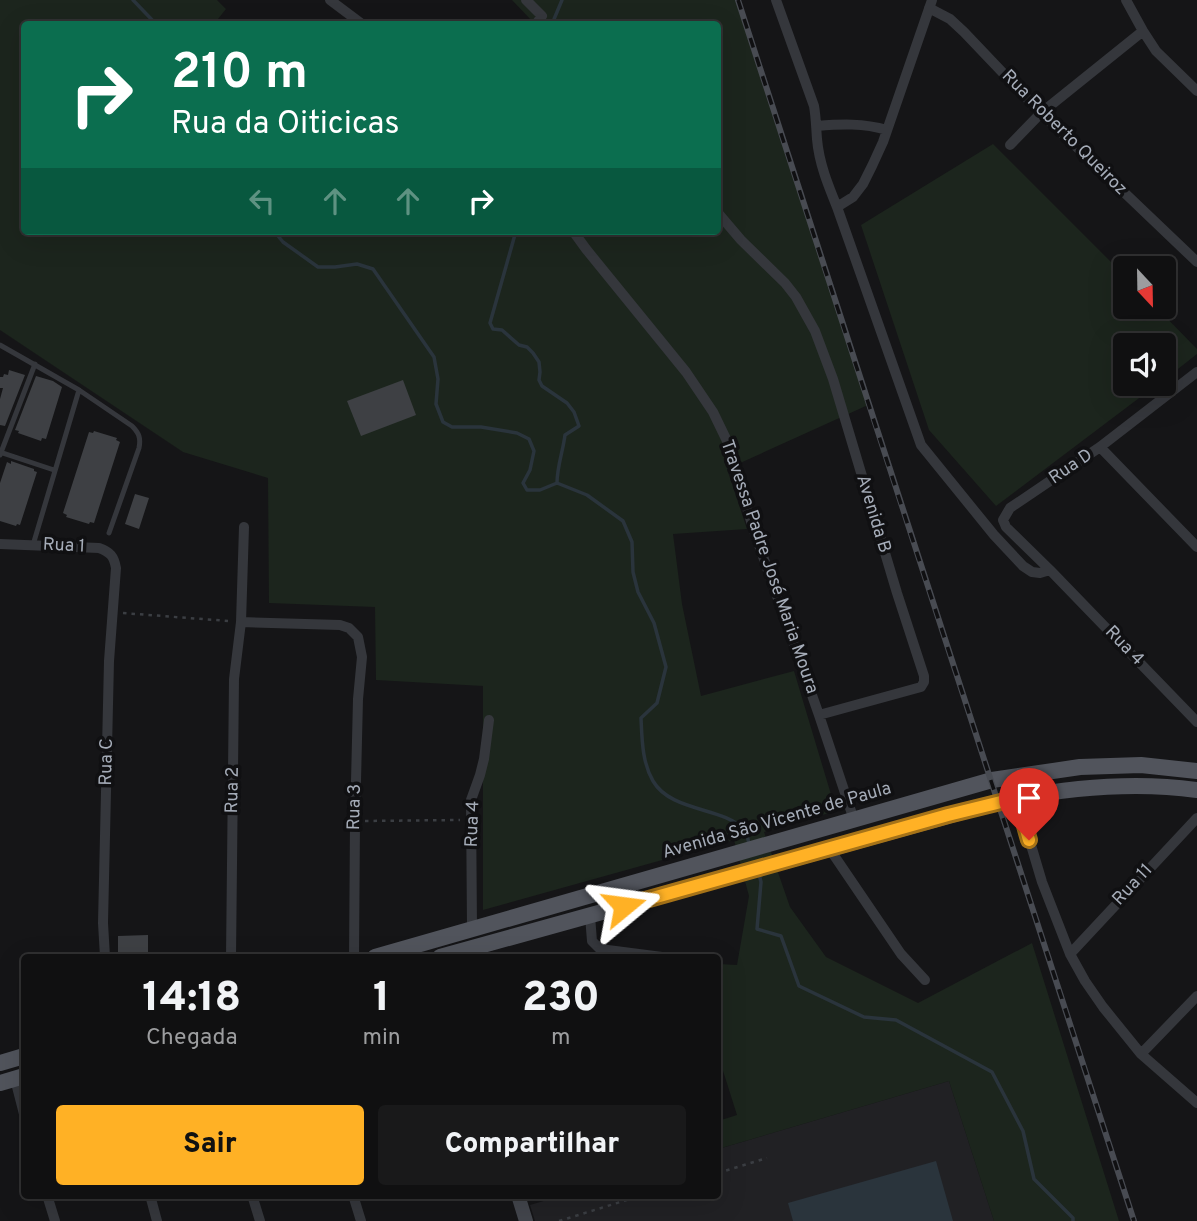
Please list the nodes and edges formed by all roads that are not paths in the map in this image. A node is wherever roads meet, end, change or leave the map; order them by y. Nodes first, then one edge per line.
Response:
1 (330, 0) edge
2 (526, 0) edge
3 (776, 0) edge
4 (1126, 0) edge
5 (931, 4) edge
6 (358, 21) edge
7 (538, 21) edge
8 (1143, 31) junction
9 (1197, 91) edge
10 (1041, 113) junction
11 (817, 126) junction
12 (887, 130) junction
13 (1010, 145) dead end
14 (837, 208) junction
15 (721, 217) edge
16 (576, 235) edge
17 (1197, 262) edge
18 (0, 345) edge
19 (34, 364) junction
20 (1196, 375) edge
21 (79, 390) junction
22 (1100, 447) junction
23 (0, 453) edge
24 (54, 470) junction
25 (244, 527) dead end
26 (109, 533) dead end
27 (0, 544) edge
28 (33, 545) junction
29 (1197, 547) edge
30 (116, 568) joint
31 (1050, 570) junction
32 (241, 622) junction
33 (819, 715) junction
34 (489, 720) dead end
35 (1197, 722) edge
36 (1197, 771) edge
37 (1197, 790) edge
38 (1017, 798) junction
39 (1197, 818) edge
40 (854, 820) junction
41 (829, 848) junction
42 (619, 886) junction
43 (624, 906) junction
44 (590, 916) junction
45 (472, 929) junction
46 (104, 954) edge
47 (231, 954) edge
48 (354, 954) edge
49 (385, 954) edge
50 (453, 954) edge
51 (639, 954) edge
52 (1070, 954) junction
53 (925, 980) dead end
54 (1197, 996) edge
55 (1141, 1054) junction
56 (21, 1057) edge
57 (0, 1063) edge
58 (13, 1080) edge
59 (1197, 1103) edge
60 (21, 1105) edge
61 (48, 1199) edge
62 (151, 1199) edge
63 (254, 1199) edge
64 (355, 1199) edge
65 (519, 1199) edge
66 (55, 1221) edge
67 (157, 1221) edge
68 (260, 1221) edge
69 (361, 1221) edge
70 (526, 1221) edge

1 - 6 street
2 - 7 street
3 - 11 street
4 - 8 street
5 - 10 street, Rua Roberto Queiroz
5 - 12 street
8 - 9 street
8 - 10 street
10 - 13 street
10 - 17 street, Rua Roberto Queiroz
11 - 12 street
11 - 14 street
12 - 14 street
14 - 31 street
15 - 33 street, Avenida B
16 - 33 street, Travessa Padre José Maria Moura
18 - 19 lane
19 - 21 lane
19 - 23 lane
20 - 22 street, Rua D
21 - 24 lane
21 - 26 lane
22 - 29 street
22 - 31 street, Rua D
23 - 24 lane
24 - 28 lane
25 - 32 street, Rua 2
27 - 28 street, Rua 1
28 - 30 street, Rua 1
30 - 46 street, Rua C
31 - 35 street, Rua 4
32 - 47 street, Rua 2
32 - 48 street, Rua 3
33 - 40 street, Travessa Padre José Maria Moura
34 - 45 street, Rua 4
36 - 40 main road, Avenida São Vicente de Paula
37 - 38 main road
38 - 41 main road
38 - 52 street
39 - 52 street, Rua 11
40 - 42 main road, Avenida São Vicente de Paula
41 - 43 main road
41 - 53 street
42 - 43 main road
42 - 45 main road, Avenida São Vicente de Paula
43 - 44 main road
44 - 50 main road
44 - 51 street
45 - 49 main road, Avenida São Vicente de Paula
52 - 55 street
54 - 55 street
55 - 59 street
56 - 57 main road
58 - 60 street
61 - 66 street
62 - 67 street
63 - 68 street
64 - 69 street
65 - 70 street

